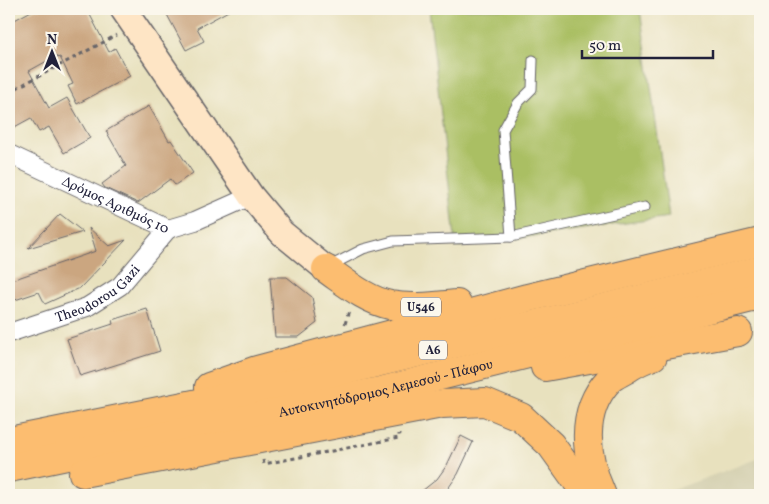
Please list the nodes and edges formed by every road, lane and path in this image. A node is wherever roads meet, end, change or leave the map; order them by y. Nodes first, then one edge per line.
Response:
1 (129, 17) edge
2 (533, 60) dead end
3 (9, 92) edge
4 (9, 154) edge
5 (250, 196) junction
6 (645, 207) dead end
7 (168, 229) junction
8 (511, 237) junction
9 (760, 242) edge
10 (326, 269) junction
11 (760, 270) edge
12 (760, 296) edge
13 (527, 298) junction
14 (349, 310) dead end
15 (345, 326) dead end
16 (749, 330) edge
17 (9, 333) edge
18 (380, 391) junction
19 (104, 423) junction
20 (400, 438) dead end
21 (9, 441) edge
22 (262, 455) dead end
23 (9, 468) edge
24 (9, 488) edge
25 (587, 495) edge
26 (602, 495) edge

1 - 3 path
1 - 5 street, U546
2 - 8 lane
4 - 7 street, Δρόμος Αριθμός 10
5 - 7 street, Δρόμος Αριθμός 10
5 - 10 street, U546
6 - 8 lane
7 - 17 street, Theodorou Gazi
8 - 10 lane
9 - 13 highway
10 - 13 highway, U546
11 - 19 highway, Αυτοκινητόδρομος Λεμεσού - Πάφου / A6
12 - 18 highway, Αυτοκινητόδρομος Λεμεσού - Πάφου / A6
13 - 19 highway
14 - 15 path
16 - 18 highway
16 - 26 highway
18 - 23 highway, Αυτοκινητόδρομος Λεμεσού - Πάφου / A6
19 - 21 highway, Αυτοκινητόδρομος Λεμεσού - Πάφου / A6
20 - 22 path
24 - 25 highway

